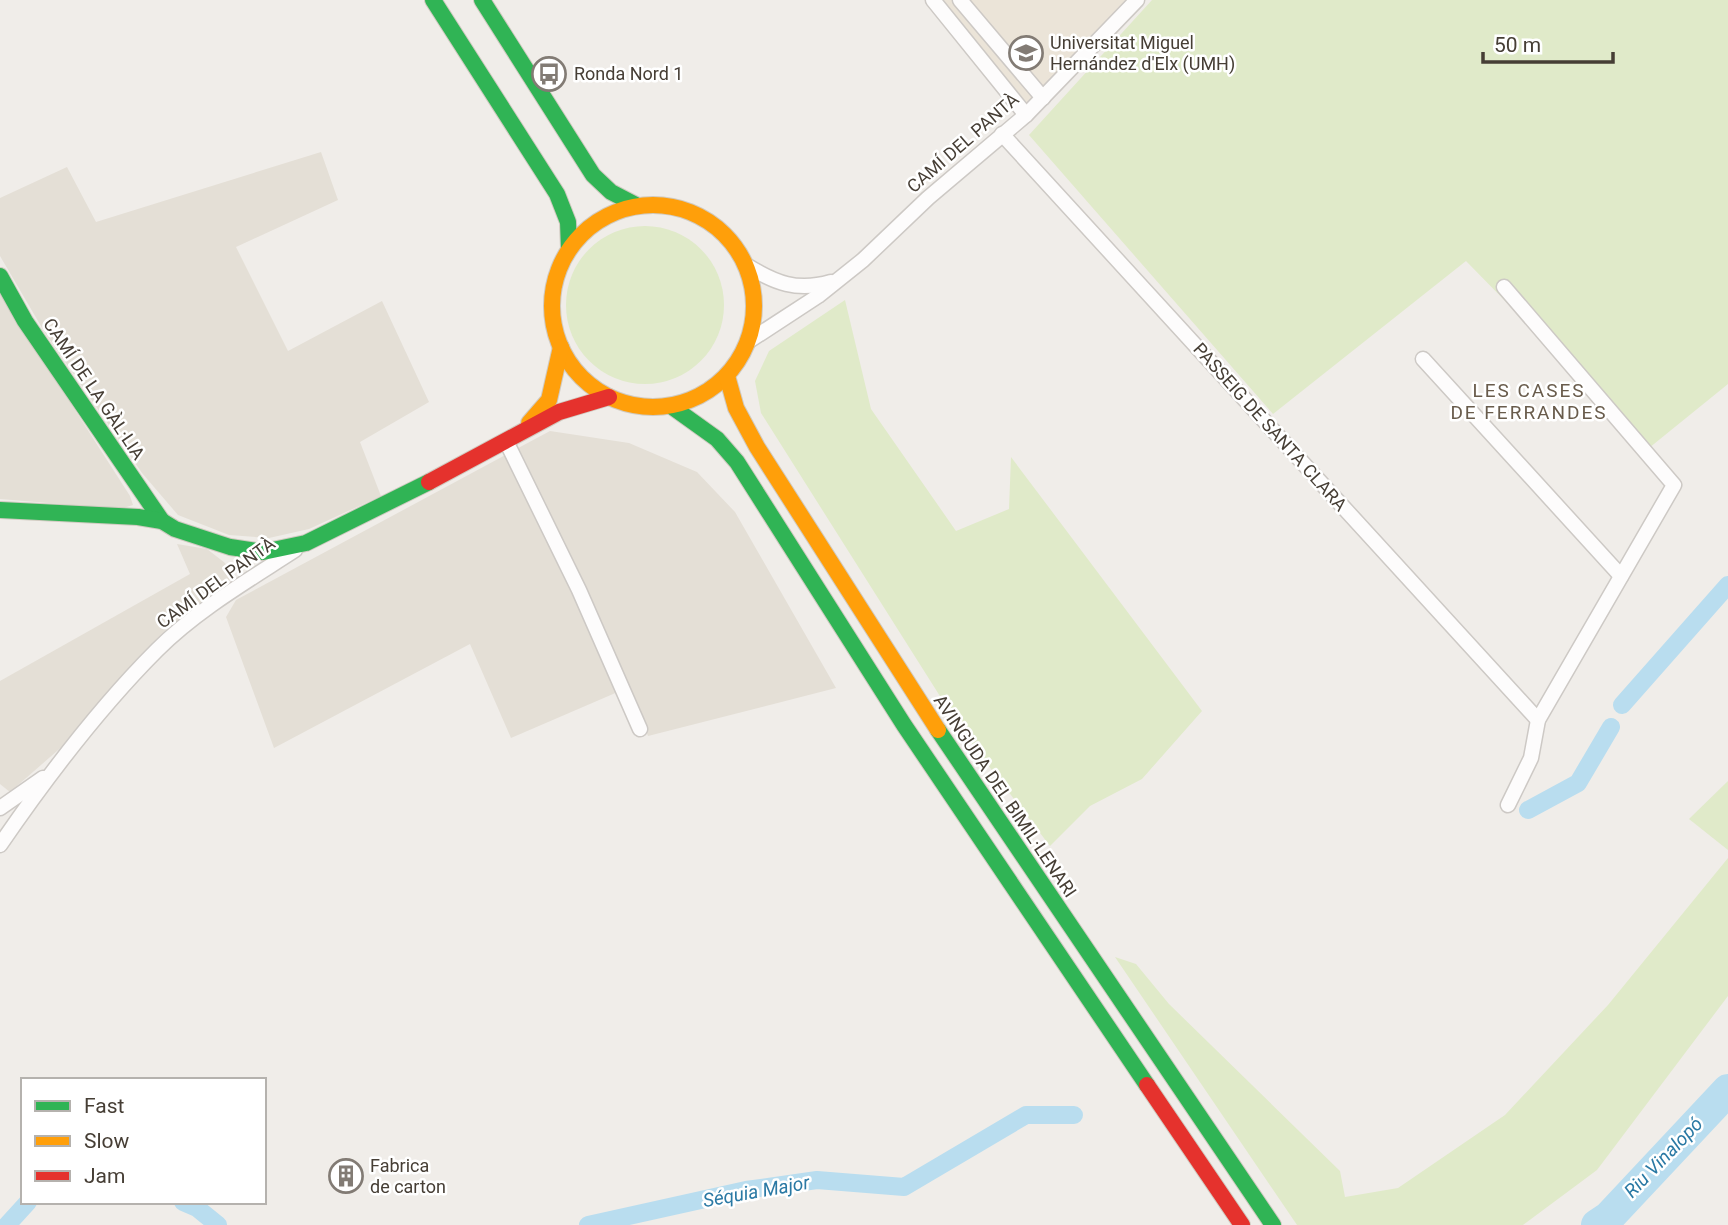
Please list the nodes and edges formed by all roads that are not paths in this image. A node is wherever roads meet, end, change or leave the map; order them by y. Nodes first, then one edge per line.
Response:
1 (433, 0) edge
2 (482, 0) edge
3 (933, 0) edge
4 (960, 0) edge
5 (1137, 0) edge
6 (1043, 99) junction
7 (1026, 115) junction
8 (1002, 134) junction
9 (636, 205) junction
10 (569, 249) junction
11 (746, 265) junction
12 (0, 276) edge
13 (839, 280) junction
14 (1504, 287) dead end
15 (749, 341) junction
16 (561, 347) junction
17 (1423, 359) dead end
18 (727, 376) junction
19 (609, 397) junction
20 (671, 406) junction
21 (521, 433) junction
22 (506, 441) junction
23 (0, 510) edge
24 (162, 521) junction
25 (306, 543) junction
26 (1621, 576) junction
27 (1538, 720) junction
28 (640, 729) dead end
29 (53, 771) junction
30 (1508, 805) dead end
31 (0, 808) edge
32 (0, 845) edge
33 (1242, 1225) edge
34 (1273, 1225) edge

1 - 10 main road
2 - 9 main road
3 - 7 street
4 - 6 street
5 - 6 street, CAMÍ DEL PANTÀ
6 - 7 street, CAMÍ DEL PANTÀ
7 - 8 street, CAMÍ DEL PANTÀ
8 - 13 street, CAMÍ DEL PANTÀ
8 - 27 street, PASSEIG DE SANTA CLARA
9 - 10 main road
9 - 11 main road
10 - 16 main road
11 - 13 street, CAMÍ DEL PANTÀ
11 - 15 main road
12 - 24 main road, CAMÍ DE LA GÀL·LIA
13 - 15 street, CAMÍ DEL PANTÀ
14 - 26 street
15 - 18 main road
16 - 19 main road
16 - 21 main road, CAMÍ DEL PANTÀ
17 - 26 street
18 - 20 main road
18 - 34 main road, AVINGUDA DEL BIMIL·LENARI
19 - 20 main road
19 - 21 main road, CAMÍ DEL PANTÀ
20 - 33 main road
21 - 22 main road, CAMÍ DEL PANTÀ
22 - 25 main road, CAMÍ DEL PANTÀ
22 - 28 street
23 - 24 main road
24 - 25 main road
25 - 29 street, CAMÍ DEL PANTÀ
26 - 27 street
27 - 30 street
29 - 31 street
29 - 32 street, CAMÍ DEL PANTÀ

